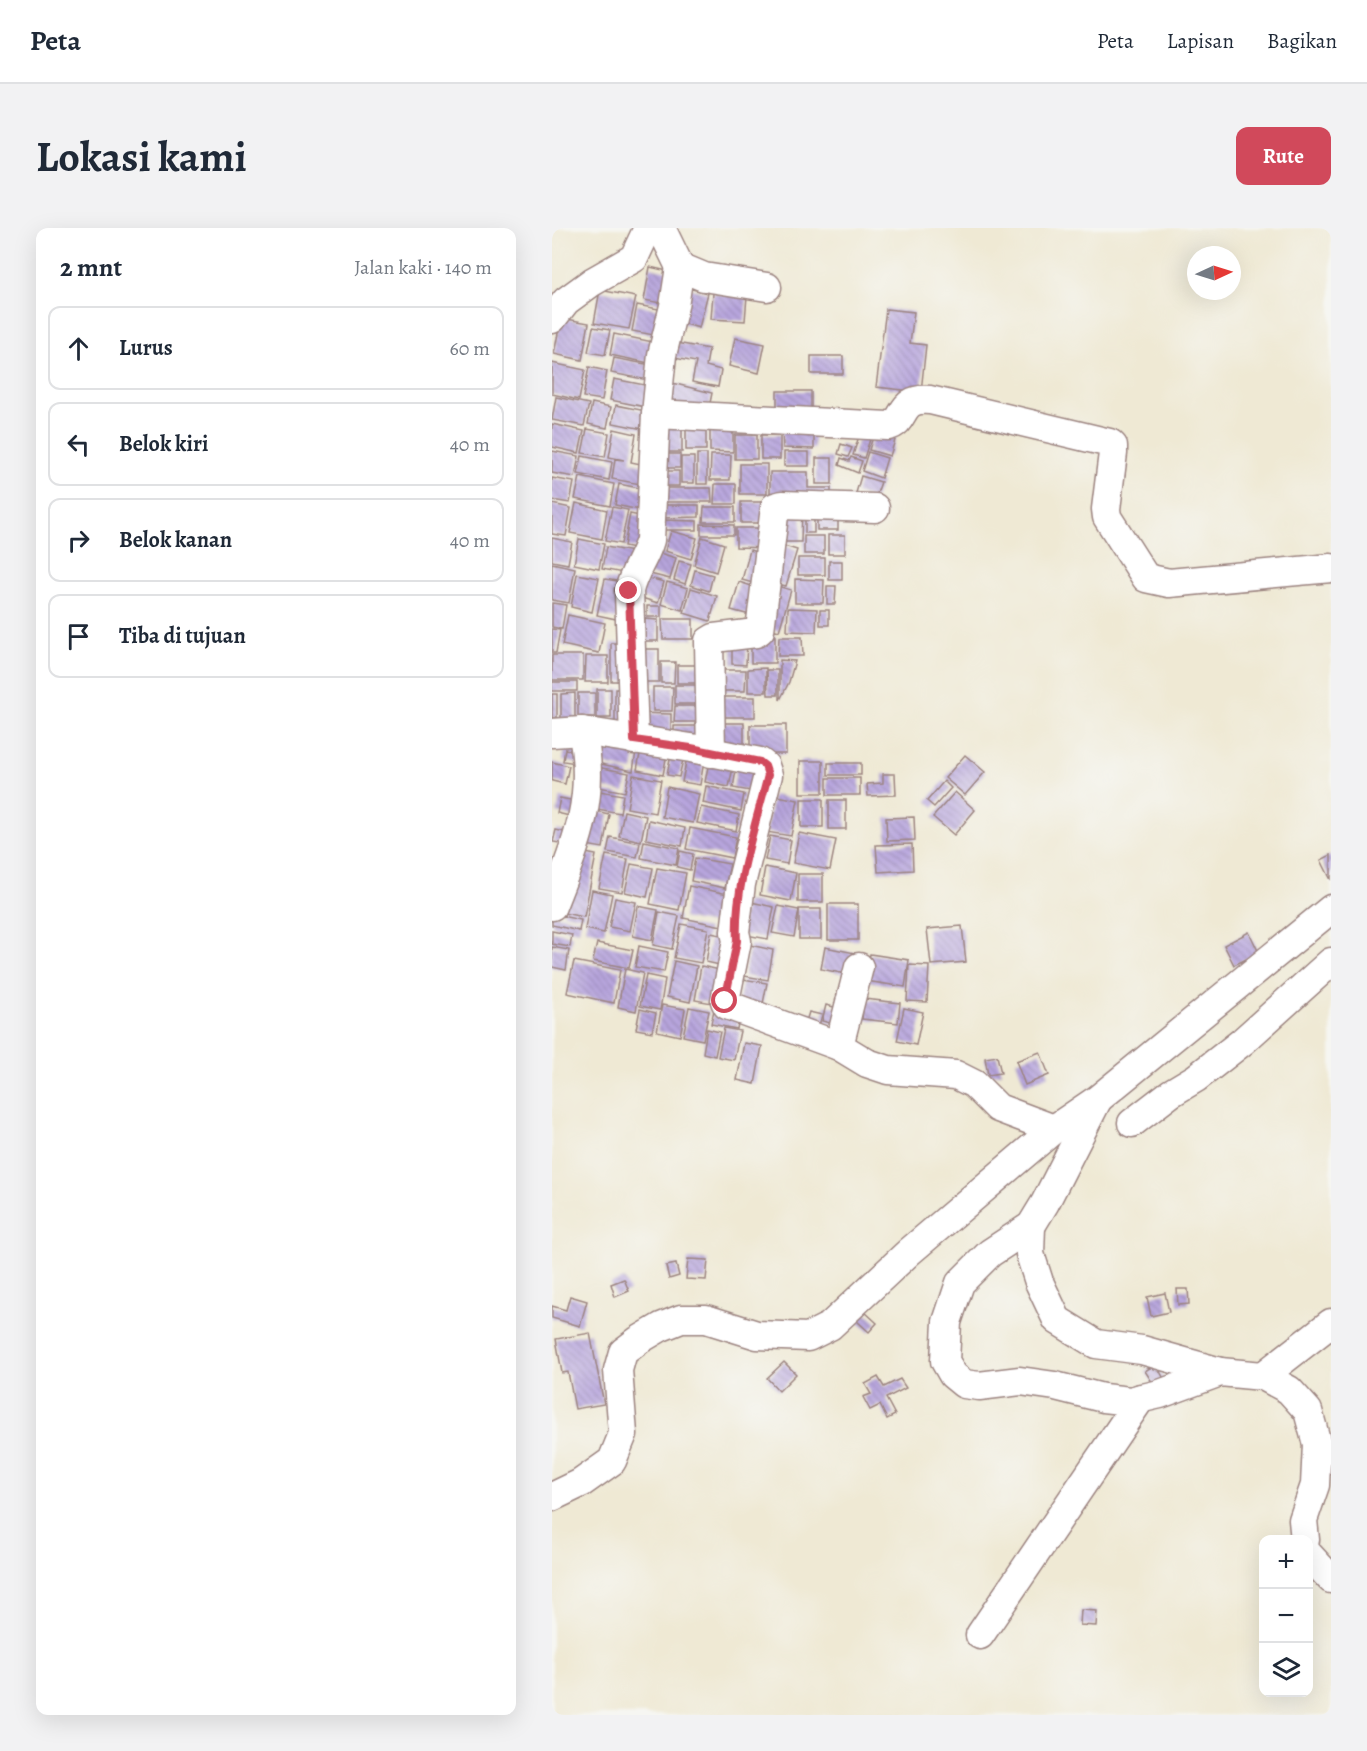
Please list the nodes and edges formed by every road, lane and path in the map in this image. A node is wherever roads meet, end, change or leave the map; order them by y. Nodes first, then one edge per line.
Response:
1 (648, 228) edge
2 (661, 228) edge
3 (680, 267) junction
4 (767, 287) dead end
5 (552, 319) edge
6 (656, 414) junction
7 (874, 508) dead end
8 (1331, 568) edge
9 (582, 731) junction
10 (552, 733) edge
11 (634, 740) junction
12 (711, 753) junction
13 (552, 906) edge
14 (1331, 909) edge
15 (1331, 962) edge
16 (859, 967) dead end
17 (839, 1046) junction
18 (1098, 1099) junction
19 (1132, 1123) dead end
20 (1054, 1129) junction
21 (1030, 1226) junction
22 (1331, 1323) edge
23 (1220, 1372) junction
24 (1263, 1376) junction
25 (1141, 1398) junction
26 (552, 1497) edge
27 (1305, 1535) edge
28 (1313, 1559) edge
29 (1331, 1579) edge
30 (980, 1635) dead end

1 - 5 street
2 - 3 street
3 - 4 street
3 - 6 street
6 - 8 street
6 - 11 street
7 - 12 street
9 - 10 street
9 - 11 street
9 - 13 street
11 - 12 street
12 - 17 street
14 - 18 street
15 - 19 street
16 - 17 street
17 - 20 street
18 - 20 street
18 - 21 street
20 - 26 street
21 - 23 street
21 - 25 street
22 - 24 street
23 - 24 street
23 - 25 street
24 - 27 street
25 - 30 street
28 - 29 street

